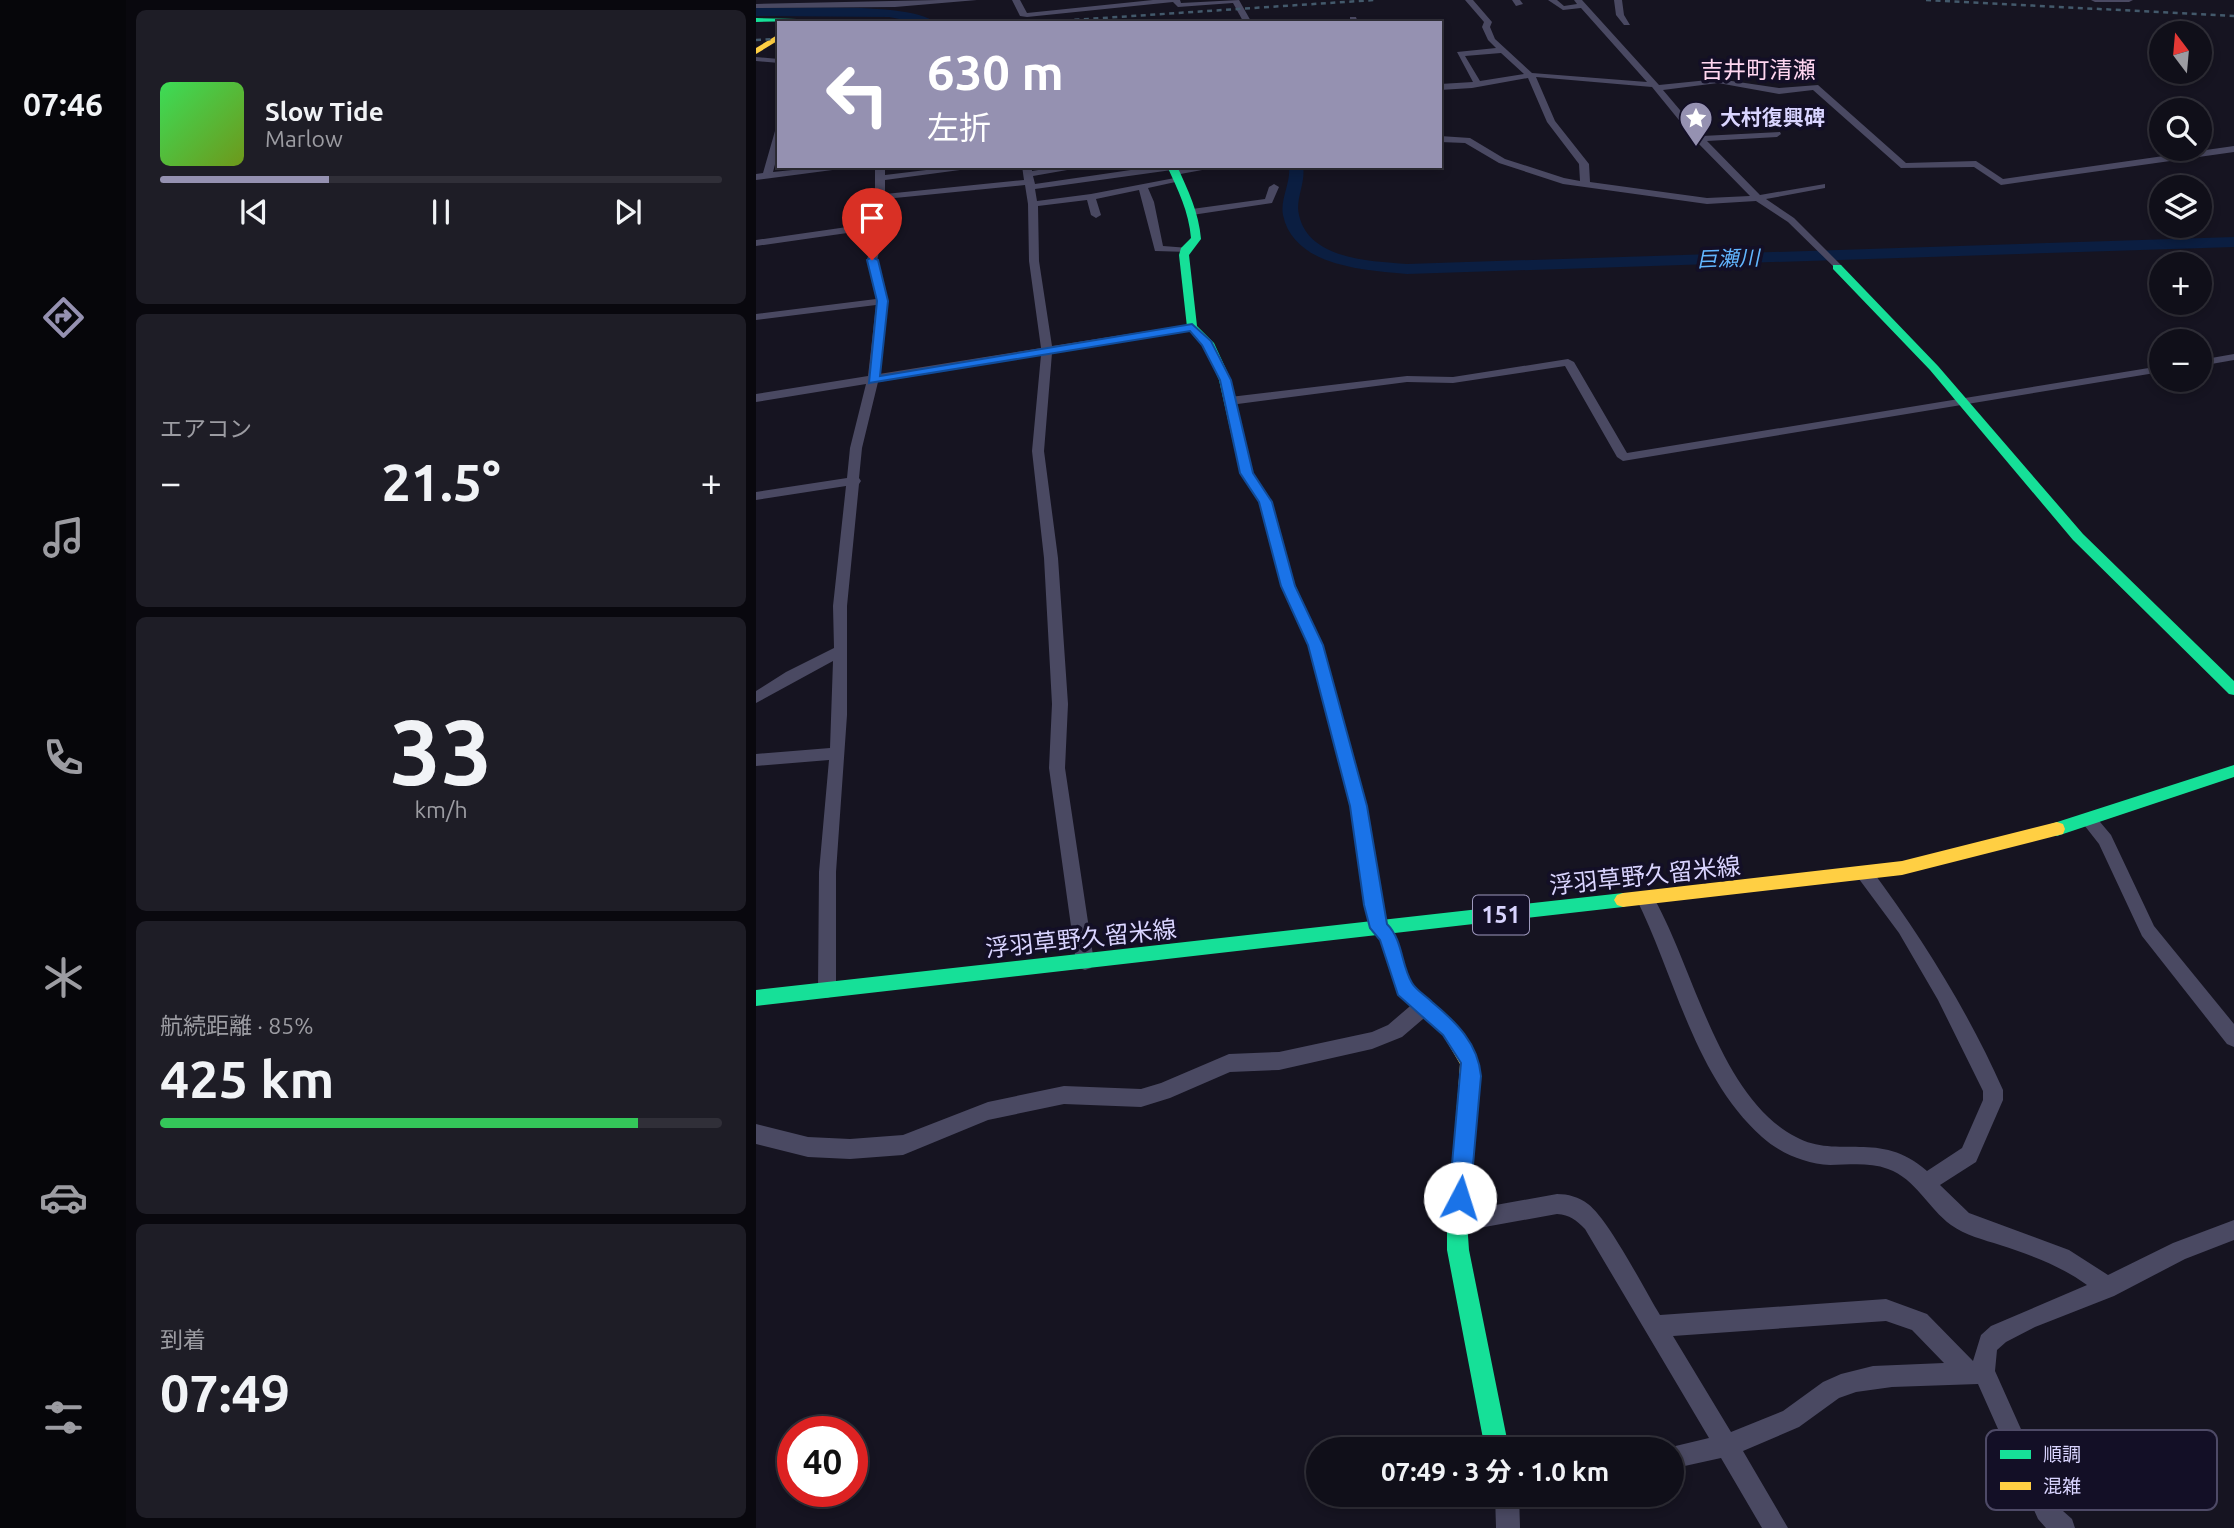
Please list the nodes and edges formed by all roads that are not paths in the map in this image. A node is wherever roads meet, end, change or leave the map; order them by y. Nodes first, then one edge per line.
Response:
1 (973, 0) edge
2 (1016, 0) edge
3 (1176, 0) edge
4 (1235, 0) edge
5 (1469, 0) edge
6 (1552, 0) edge
7 (1618, 0) edge
8 (2095, 0) edge
9 (2129, 0) edge
10 (1134, 2) edge
11 (1580, 3) edge
12 (810, 4) edge
13 (1086, 4) edge
14 (756, 6) edge
15 (756, 20) edge
16 (797, 21) edge
17 (1247, 21) edge
18 (1627, 23) dead end
19 (777, 37) edge
20 (1504, 50) junction
21 (756, 52) edge
22 (756, 59) edge
23 (777, 61) edge
24 (1533, 75) junction
25 (1500, 81) junction
26 (1478, 85) junction
27 (1536, 86) junction
28 (1655, 86) junction
29 (1442, 87) edge
30 (1777, 134) dead end
31 (777, 136) edge
32 (1442, 139) edge
33 (1699, 139) junction
34 (2234, 149) edge
35 (818, 168) edge
36 (880, 168) edge
37 (968, 168) edge
38 (1076, 168) edge
39 (1202, 168) edge
40 (1174, 171) edge
41 (761, 176) edge
42 (1029, 177) edge
43 (880, 178) junction
44 (1585, 183) junction
45 (1142, 186) junction
46 (1822, 186) dead end
47 (1274, 187) dead end
48 (1091, 197) junction
49 (881, 198) junction
50 (1758, 198) junction
51 (1032, 204) junction
52 (1192, 212) junction
53 (1096, 215) dead end
54 (880, 225) junction
55 (756, 243) edge
56 (1185, 250) junction
57 (882, 301) junction
58 (756, 317) edge
59 (1192, 327) junction
60 (1047, 351) junction
61 (2234, 357) edge
62 (2212, 361) edge
63 (2149, 371) edge
64 (873, 380) junction
65 (756, 398) edge
66 (1230, 401) junction
67 (1964, 402) junction
68 (855, 481) junction
69 (756, 496) edge
70 (841, 651) junction
71 (2234, 690) edge
72 (756, 698) edge
73 (837, 753) junction
74 (756, 760) edge
75 (2234, 771) edge
76 (2089, 821) junction
77 (1865, 874) junction
78 (1645, 898) junction
79 (1379, 928) junction
80 (1086, 962) junction
81 (827, 990) junction
82 (756, 998) edge
83 (1423, 1007) junction
84 (2234, 1036) edge
85 (756, 1134) edge
86 (1926, 1183) junction
87 (1457, 1222) junction
88 (2234, 1230) edge
89 (2106, 1288) junction
90 (1655, 1326) junction
91 (1977, 1373) junction
92 (2006, 1430) edge
93 (1495, 1437) edge
94 (1728, 1446) junction
95 (1684, 1454) edge
96 (1507, 1507) edge
97 (2046, 1510) edge
98 (1508, 1528) edge
99 (1776, 1528) edge
100 (2063, 1528) edge

1 - 12 street
2 - 13 street
3 - 4 street
3 - 10 street
4 - 17 street
5 - 20 street
6 - 11 street
7 - 18 street
8 - 9 street
10 - 13 street
11 - 28 street
12 - 14 street
12 - 16 street
15 - 16 street
19 - 21 street
20 - 24 street
20 - 26 street
22 - 23 street
24 - 25 street
24 - 27 street
24 - 28 street
25 - 26 street
25 - 27 street
26 - 29 street
27 - 44 street
28 - 33 street
28 - 34 street
30 - 33 street
31 - 41 street
32 - 44 street
33 - 50 street
35 - 41 street
36 - 43 street
37 - 43 street
38 - 42 street
39 - 40 street
40 - 42 street
40 - 45 street
40 - 52 street
42 - 49 street
42 - 51 street
43 - 49 street
44 - 50 street
45 - 48 street
45 - 56 street
46 - 50 street
47 - 52 street
48 - 51 street
48 - 53 street
49 - 54 street
50 - 67 street
51 - 60 street
52 - 56 street
54 - 55 street
54 - 57 street
56 - 59 street
57 - 58 street
57 - 64 street
59 - 60 street
59 - 66 street
60 - 64 street
60 - 80 street
61 - 62 street
63 - 67 street
64 - 65 street
64 - 68 street
66 - 67 street
66 - 79 street
67 - 71 street
68 - 69 street
68 - 70 street
70 - 72 street
70 - 73 street
73 - 74 street
73 - 81 street
75 - 76 street, 浮羽草野久留米線 / 151
76 - 77 street, 浮羽草野久留米線 / 151
76 - 84 street
77 - 78 street, 浮羽草野久留米線 / 151
77 - 86 street
78 - 79 street, 浮羽草野久留米線 / 151
78 - 86 street
79 - 80 street, 浮羽草野久留米線 / 151
79 - 83 street
80 - 81 street, 浮羽草野久留米線 / 151
81 - 82 street, 浮羽草野久留米線 / 151
83 - 85 street
83 - 87 street
86 - 89 street
87 - 90 street
87 - 93 street
88 - 89 street
89 - 91 street
90 - 91 street
90 - 94 street
91 - 92 street
91 - 94 street
94 - 95 street
94 - 99 street
96 - 98 street
97 - 100 street

